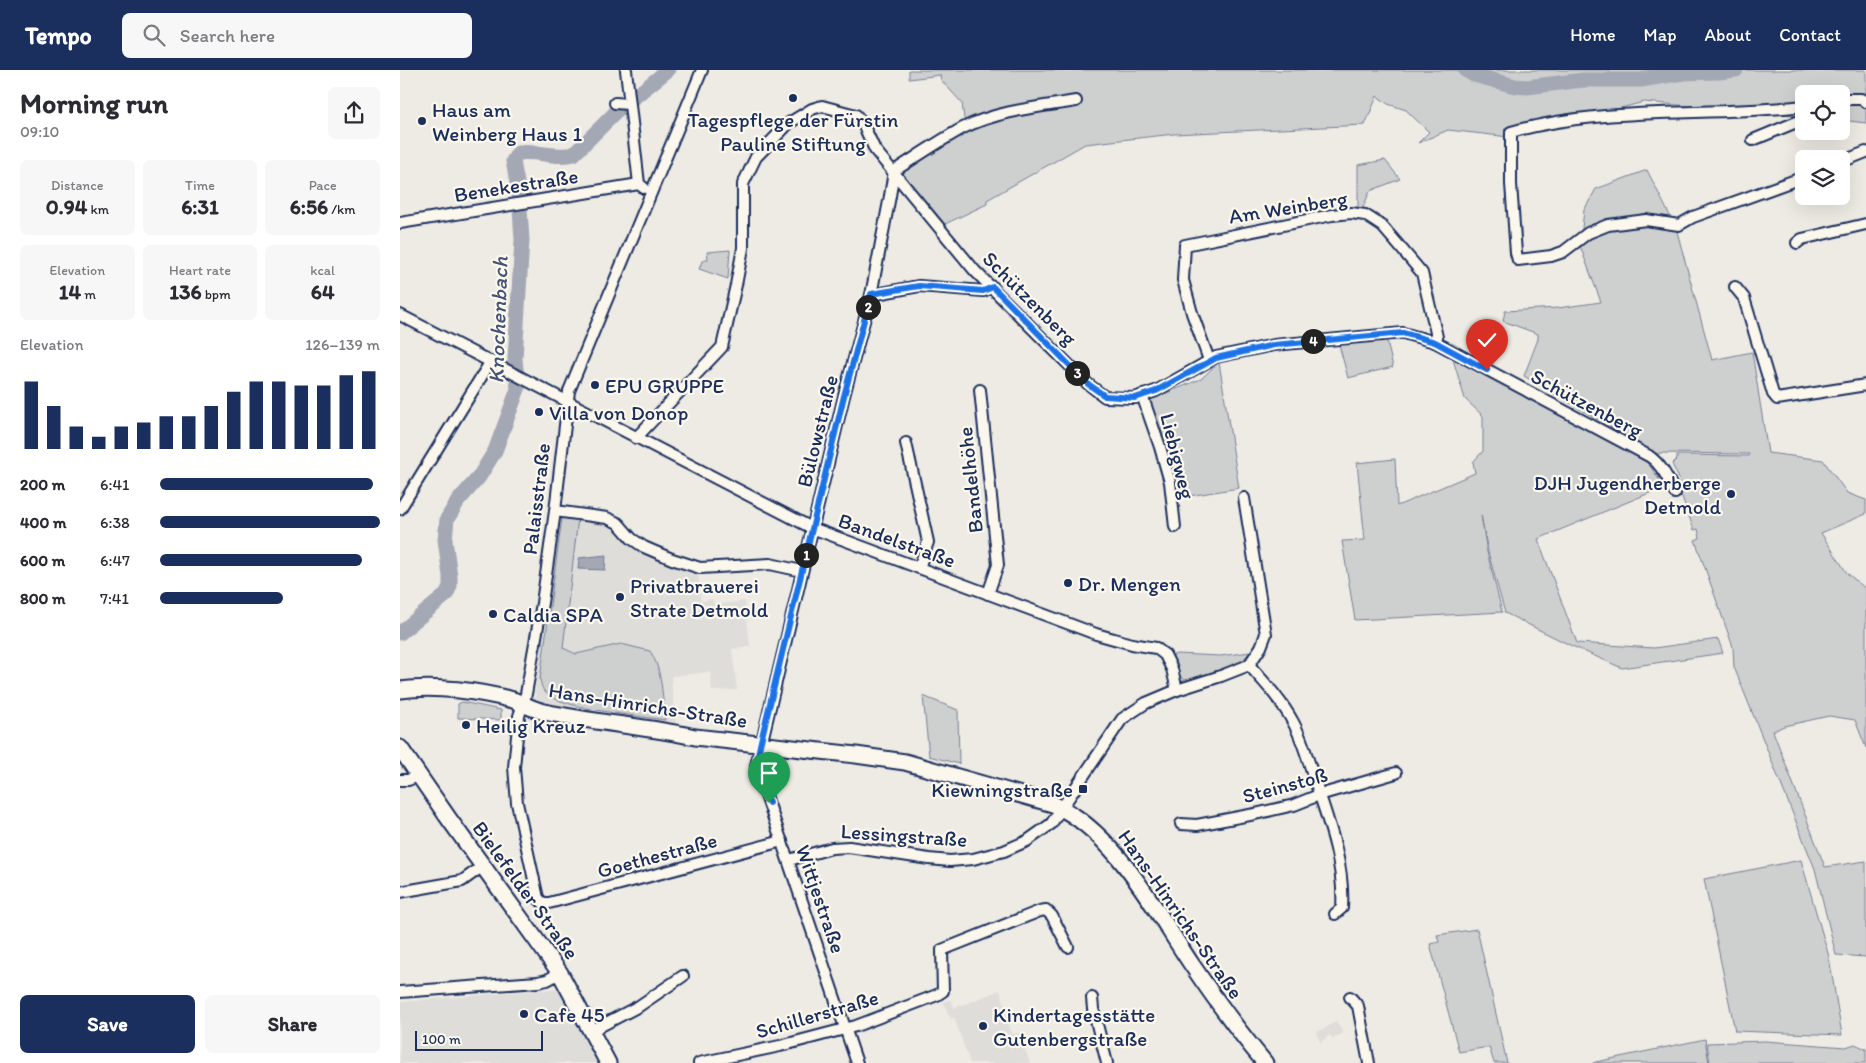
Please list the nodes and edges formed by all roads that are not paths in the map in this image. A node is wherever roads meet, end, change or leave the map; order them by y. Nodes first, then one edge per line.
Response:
1 (626, 70) edge
2 (702, 70) edge
3 (1850, 100) edge
4 (1076, 101) dead end
5 (1864, 101) edge
6 (615, 103) dead end
7 (1850, 103) edge
8 (630, 105) junction
9 (1795, 107) edge
10 (1795, 123) edge
11 (1753, 140) dead end
12 (1866, 152) edge
13 (1850, 158) edge
14 (894, 171) junction
15 (1795, 180) edge
16 (639, 184) junction
17 (650, 194) junction
18 (400, 223) edge
19 (1866, 224) edge
20 (1796, 243) dead end
21 (993, 287) junction
22 (1736, 287) dead end
23 (871, 294) junction
24 (400, 315) edge
25 (1435, 342) junction
26 (491, 360) junction
27 (1209, 360) junction
28 (1866, 385) edge
29 (980, 390) dead end
30 (1142, 395) junction
31 (567, 400) junction
32 (636, 438) junction
33 (906, 443) dead end
34 (1675, 493) dead end
35 (1244, 498) dead end
36 (400, 509) edge
37 (555, 511) junction
38 (1175, 527) dead end
39 (812, 528) junction
40 (919, 568) junction
41 (802, 571) junction
42 (988, 594) junction
43 (1248, 665) junction
44 (400, 690) edge
45 (1177, 690) junction
46 (522, 703) junction
47 (760, 745) junction
48 (400, 748) edge
49 (1396, 773) dead end
50 (418, 776) junction
51 (400, 780) edge
52 (1319, 795) junction
53 (1062, 808) junction
54 (1181, 824) dead end
55 (782, 841) junction
56 (789, 860) junction
57 (483, 866) junction
58 (400, 892) edge
59 (543, 903) joint
60 (1335, 914) dead end
61 (1068, 947) dead end
62 (560, 973) junction
63 (683, 976) dead end
64 (400, 992) edge
65 (1350, 997) dead end
66 (1092, 998) dead end
67 (845, 1029) junction
68 (591, 1031) junction
69 (608, 1063) edge
70 (699, 1063) edge
71 (857, 1063) edge
72 (1107, 1063) edge
73 (1264, 1063) edge
74 (1369, 1063) edge

1 - 8 street
2 - 17 street, Palaisstraße
3 - 5 street
4 - 14 street
5 - 7 street
6 - 8 street
8 - 16 street
9 - 15 street
10 - 11 street
12 - 13 street
14 - 21 street, Schützenberg
14 - 23 street, Bülowstraße
14 - 32 street, Schützenberg
16 - 17 street
16 - 18 street, Benekestraße
17 - 31 street, Palaisstraße
19 - 20 street
21 - 23 street
21 - 30 street, Schützenberg
22 - 28 street
23 - 39 street, Bülowstraße
24 - 26 street, Bandelstraße
25 - 27 street, Schützenberg
25 - 27 street, Am Weinberg
25 - 34 street, Schützenberg
26 - 31 street, Bandelstraße
26 - 36 street
27 - 30 street, Schützenberg
29 - 42 street, Bandelhöhe
30 - 38 street, Liebigweg
31 - 32 street, Bandelstraße
31 - 37 street, Palaisstraße
32 - 39 street, Bandelstraße
33 - 40 street
35 - 43 street
37 - 41 street
37 - 46 street, Palaisstraße
39 - 40 street, Bandelstraße
39 - 41 street, Bülowstraße
40 - 42 street, Bandelstraße
41 - 47 street, Bülowstraße
42 - 45 street, Bandelstraße
43 - 45 street
43 - 52 street
44 - 46 main road, Hans-Hinrichs-Straße
45 - 53 street
46 - 47 main road, Hans-Hinrichs-Straße
46 - 59 street, Palaisstraße
47 - 53 main road, Hans-Hinrichs-Straße
47 - 55 street, Wittjestraße
48 - 50 main road, Bielefelder Straße
49 - 52 street, Steinstoß
50 - 51 street
50 - 57 main road, Bielefelder Straße
52 - 54 street, Steinstoß
52 - 60 street
53 - 56 street, Lessingstraße
53 - 73 main road, Hans-Hinrichs-Straße
55 - 56 street, Wittjestraße
55 - 59 street, Goethestraße
56 - 67 street, Wittjestraße
57 - 58 street
57 - 62 main road, Bielefelder Straße
61 - 67 street, Schillerstraße
62 - 64 street
62 - 68 main road, Bielefelder Straße
63 - 68 street
65 - 74 street
66 - 72 street
67 - 70 street, Schillerstraße
67 - 71 street, Wittjestraße
68 - 69 main road, Bielefelder Straße

